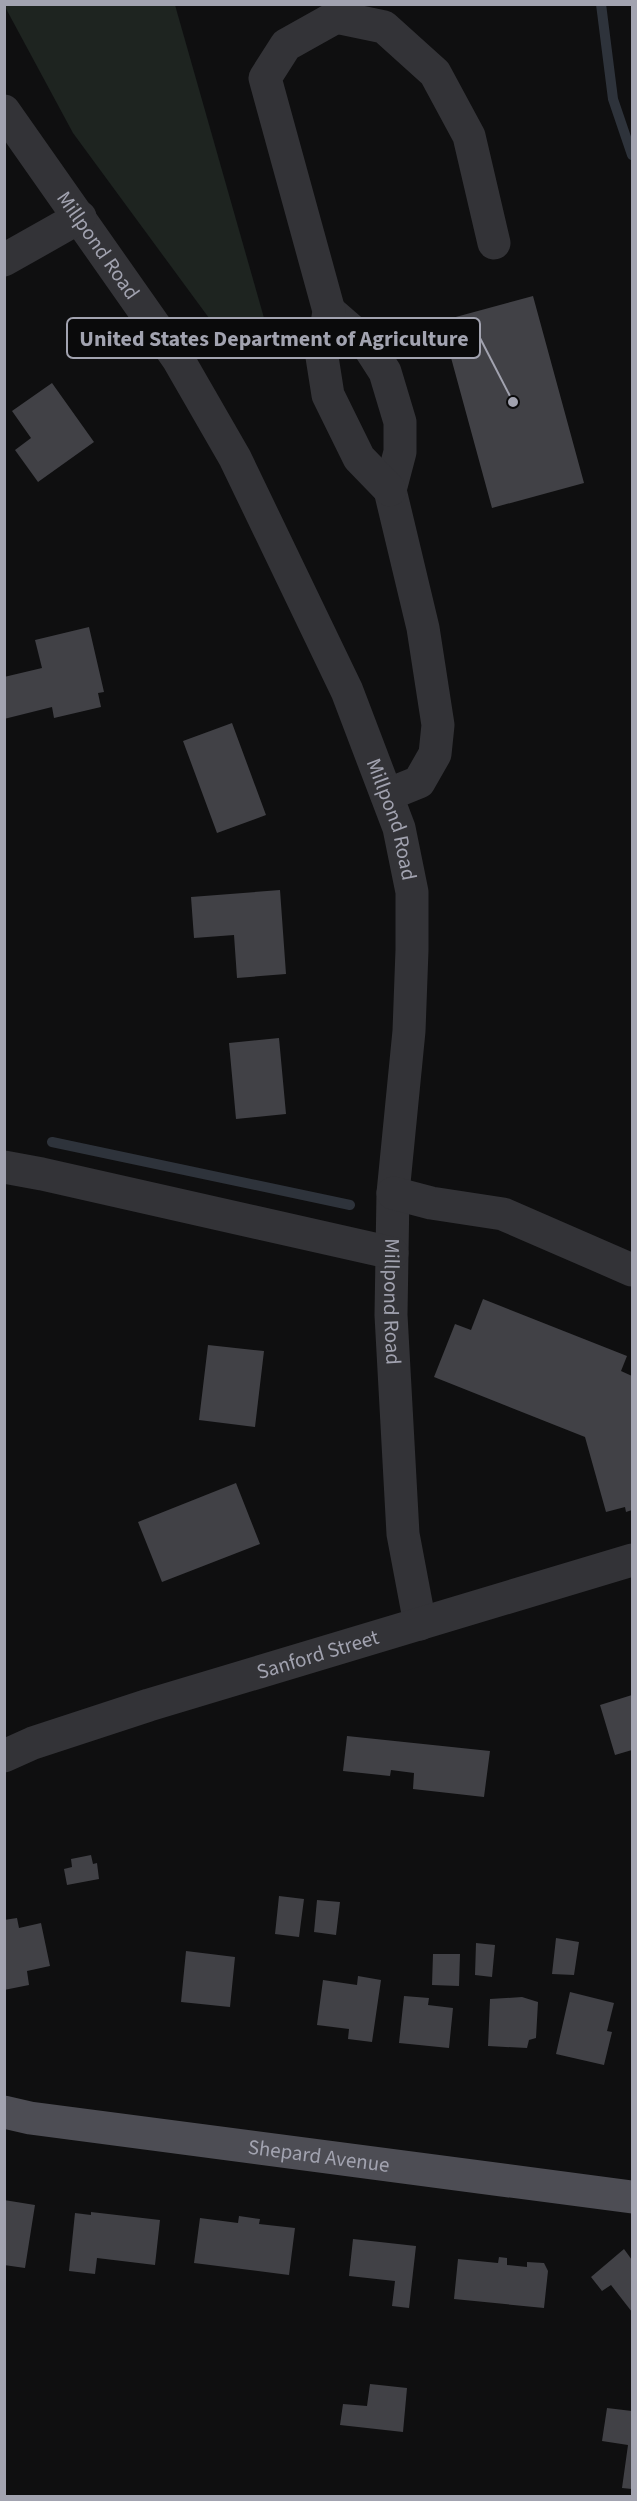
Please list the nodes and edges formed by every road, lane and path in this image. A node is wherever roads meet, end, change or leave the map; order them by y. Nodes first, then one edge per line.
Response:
1 (4, 111) edge
2 (80, 217) junction
3 (494, 243) dead end
4 (4, 260) edge
5 (329, 311) junction
6 (390, 490) junction
7 (387, 795) junction
8 (4, 1167) edge
9 (393, 1193) junction
10 (392, 1253) junction
11 (633, 1270) edge
12 (633, 1560) edge
13 (420, 1624) junction
14 (4, 1756) edge
15 (4, 2112) edge
16 (633, 2197) edge

1 - 2 street, Millpond Road
2 - 4 street
2 - 7 street, Millpond Road
3 - 5 street
5 - 6 street
5 - 6 street
6 - 7 street
7 - 9 street, Millpond Road
8 - 10 street
9 - 10 street, Millpond Road
9 - 11 street
10 - 13 street, Millpond Road
12 - 13 street, Sanford Street
13 - 14 street, Sanford Street
15 - 16 main road, Shepard Avenue

